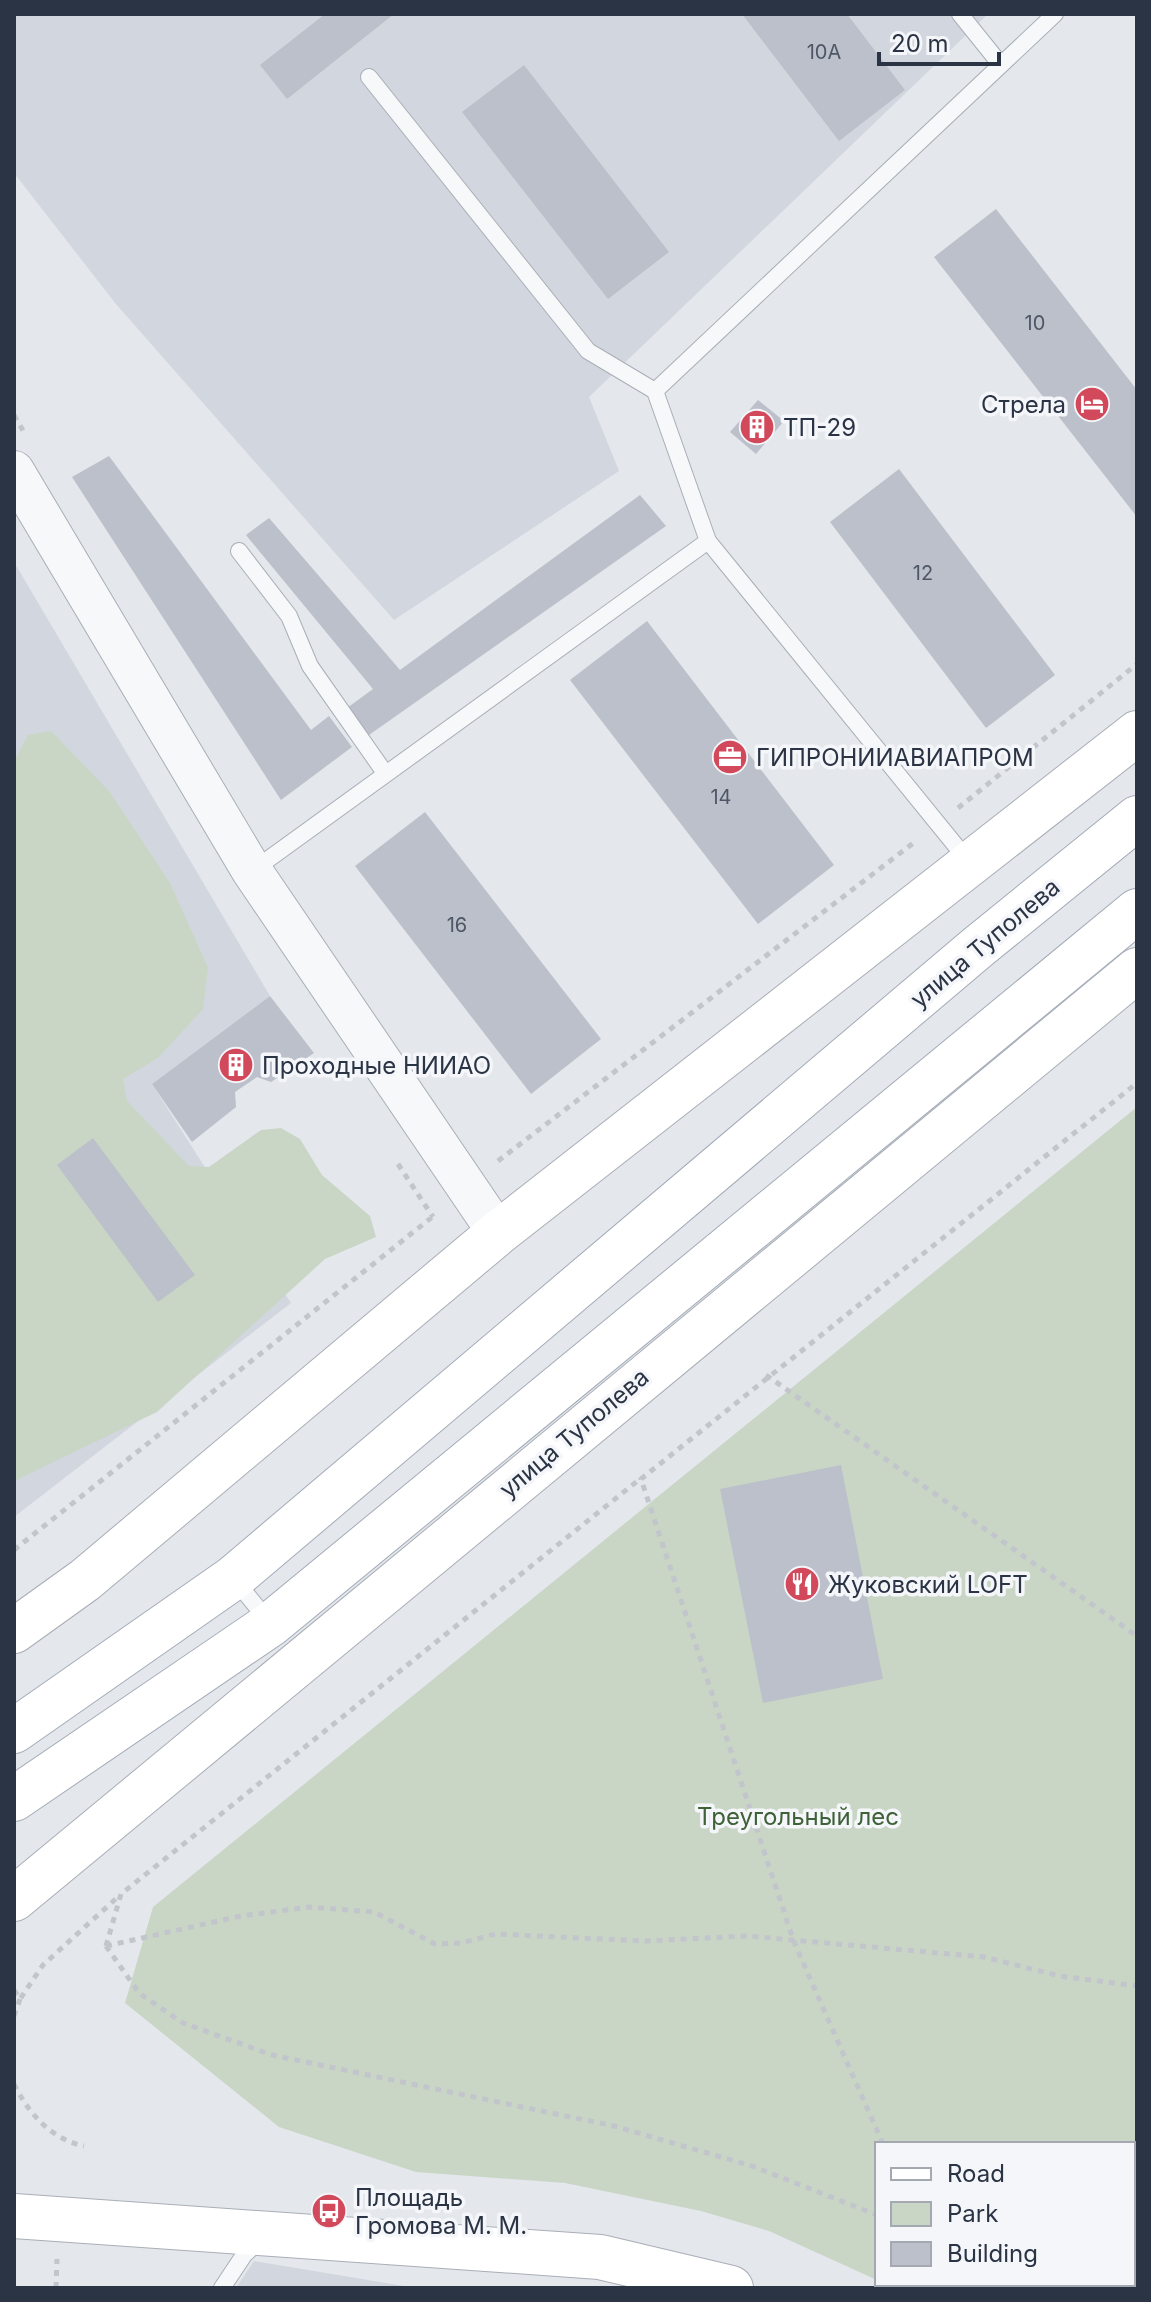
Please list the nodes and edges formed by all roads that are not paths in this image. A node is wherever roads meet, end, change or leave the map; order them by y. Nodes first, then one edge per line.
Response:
1 (960, 14) edge
2 (1055, 14) edge
3 (1001, 65) junction
4 (369, 77) dead end
5 (655, 391) junction
6 (14, 471) edge
7 (708, 541) junction
8 (239, 551) dead end
9 (1137, 733) edge
10 (385, 773) junction
11 (1137, 818) edge
12 (969, 862) junction
13 (252, 871) junction
14 (1137, 911) edge
15 (1137, 970) edge
16 (498, 1233) junction
17 (233, 1578) junction
18 (271, 1624) junction
19 (14, 1631) edge
20 (14, 1731) edge
21 (14, 1799) edge
22 (14, 1899) edge
23 (15, 2216) edge
24 (266, 2234) junction
25 (222, 2288) edge
26 (731, 2288) edge

1 - 3 lane
2 - 3 lane
3 - 5 lane
4 - 5 lane
5 - 7 lane
6 - 13 street
7 - 10 lane
7 - 12 lane
8 - 10 lane
9 - 12 main road
10 - 13 lane
11 - 17 main road, улица Туполева
12 - 16 main road
13 - 16 street
14 - 18 main road, улица Туполева
15 - 22 main road, улица Туполева
16 - 19 main road
17 - 18 lane
17 - 20 main road, улица Туполева
18 - 21 main road, улица Туполева
23 - 24 main road
24 - 25 lane
24 - 26 main road

